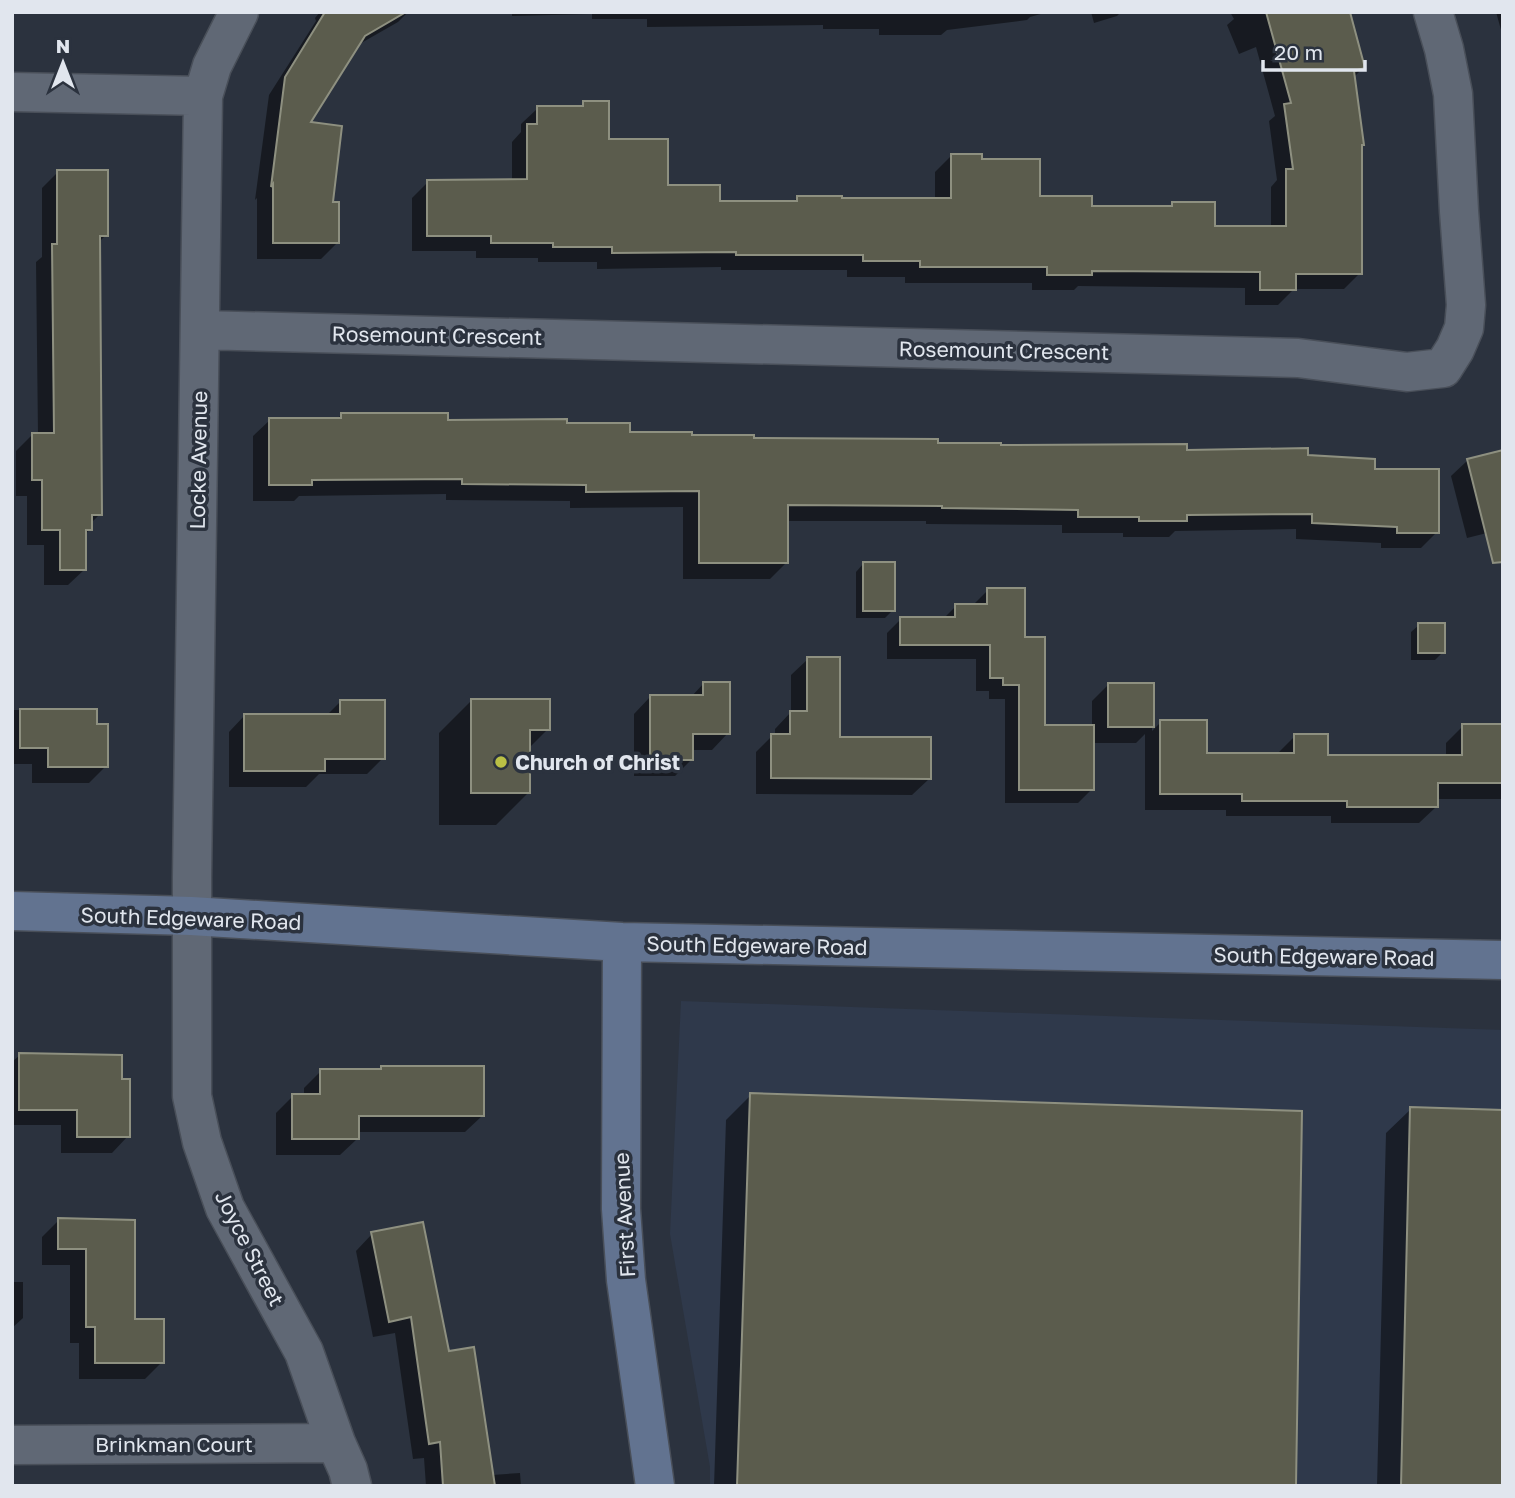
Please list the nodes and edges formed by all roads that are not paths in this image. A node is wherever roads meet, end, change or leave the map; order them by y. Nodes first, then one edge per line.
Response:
1 (239, 12) edge
2 (1433, 12) edge
3 (12, 92) edge
4 (203, 96) junction
5 (200, 330) junction
6 (12, 911) edge
7 (191, 916) junction
8 (622, 943) junction
9 (1503, 960) edge
10 (336, 1443) junction
11 (12, 1445) edge
12 (352, 1486) edge
13 (655, 1486) edge

1 - 4 street, Locke Avenue
2 - 5 street, Rosemount Crescent
3 - 4 street
4 - 5 street, Locke Avenue
5 - 7 street, Locke Avenue
6 - 7 main road, South Edgeware Road
7 - 8 main road, South Edgeware Road
7 - 10 street, Joyce Street
8 - 9 main road, South Edgeware Road
8 - 13 main road, First Avenue
10 - 11 street, Brinkman Court
10 - 12 street, Joyce Street

